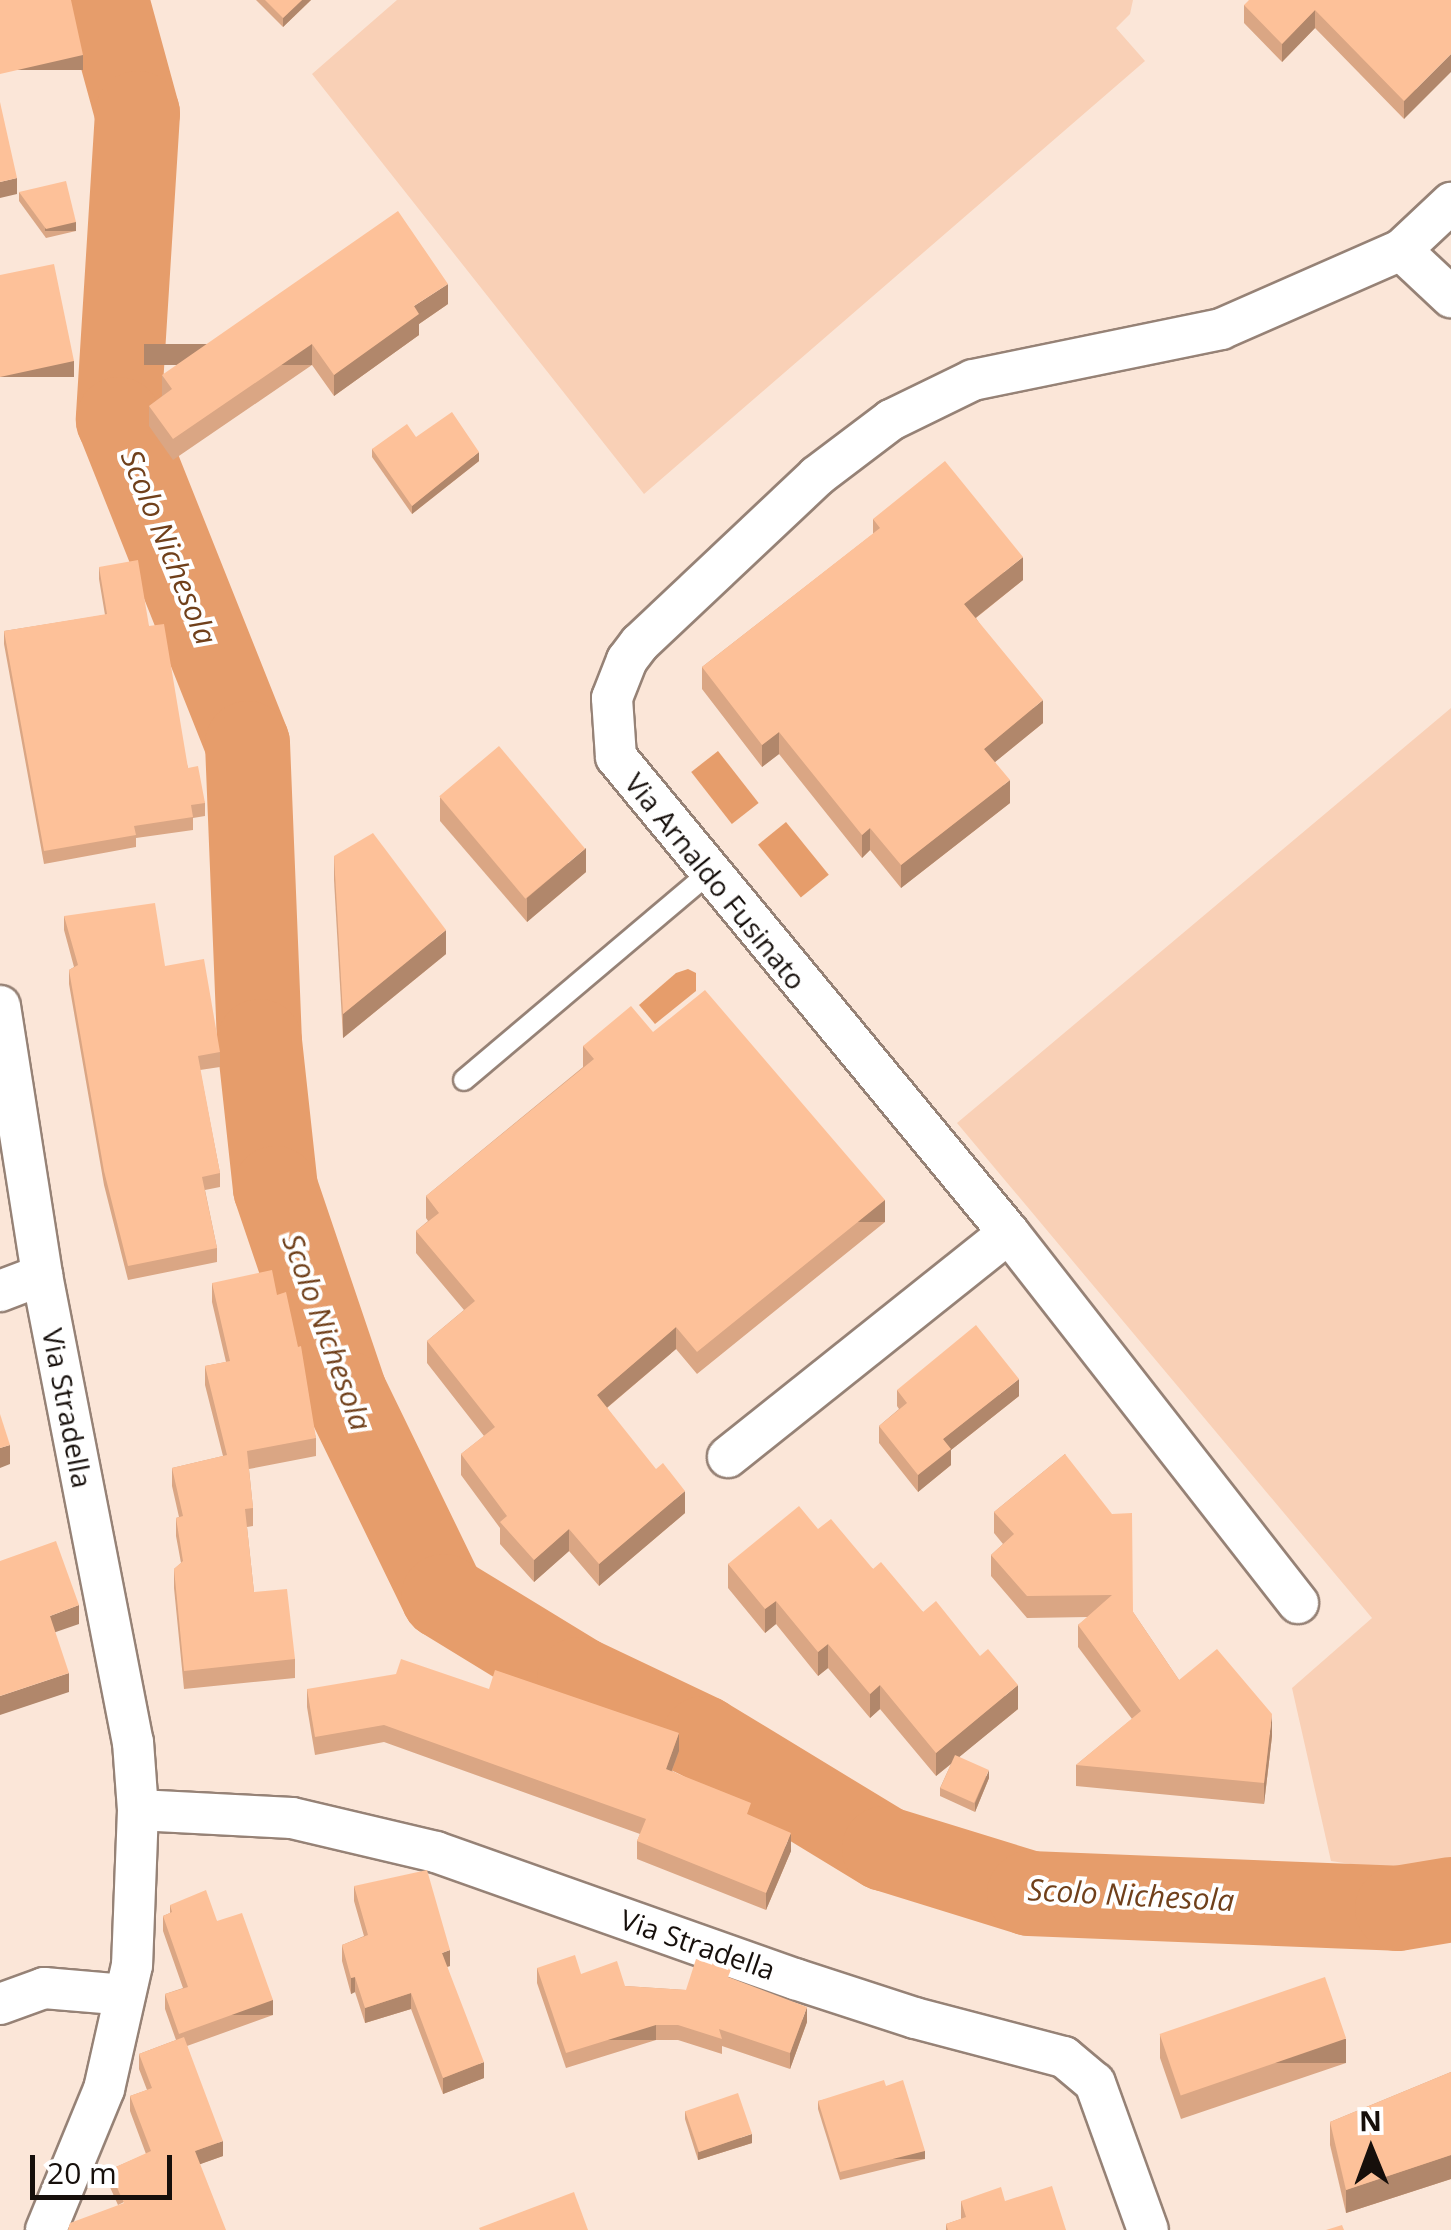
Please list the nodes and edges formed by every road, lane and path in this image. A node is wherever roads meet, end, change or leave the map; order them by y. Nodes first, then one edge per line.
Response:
1 (1451, 203) edge
2 (1400, 250) junction
3 (1451, 297) edge
4 (708, 874) junction
5 (0, 1006) edge
6 (464, 1080) dead end
7 (1009, 1233) junction
8 (42, 1276) junction
9 (0, 1292) edge
10 (728, 1457) dead end
11 (1298, 1604) dead end
12 (138, 1810) junction
13 (126, 1995) junction
14 (0, 2004) edge
15 (46, 2230) edge
16 (1148, 2230) edge

1 - 2 street, Via Arnaldo Fusinato
2 - 3 street
2 - 4 street, Via Arnaldo Fusinato
4 - 6 lane
4 - 7 street, Via Arnaldo Fusinato
5 - 8 street, Via Stradella
7 - 10 street
7 - 11 street, Via Arnaldo Fusinato
8 - 9 street
8 - 12 street, Via Stradella
12 - 13 street, Via Stradella
12 - 16 street, Via Stradella
13 - 14 street
13 - 15 street, Via Stradella

